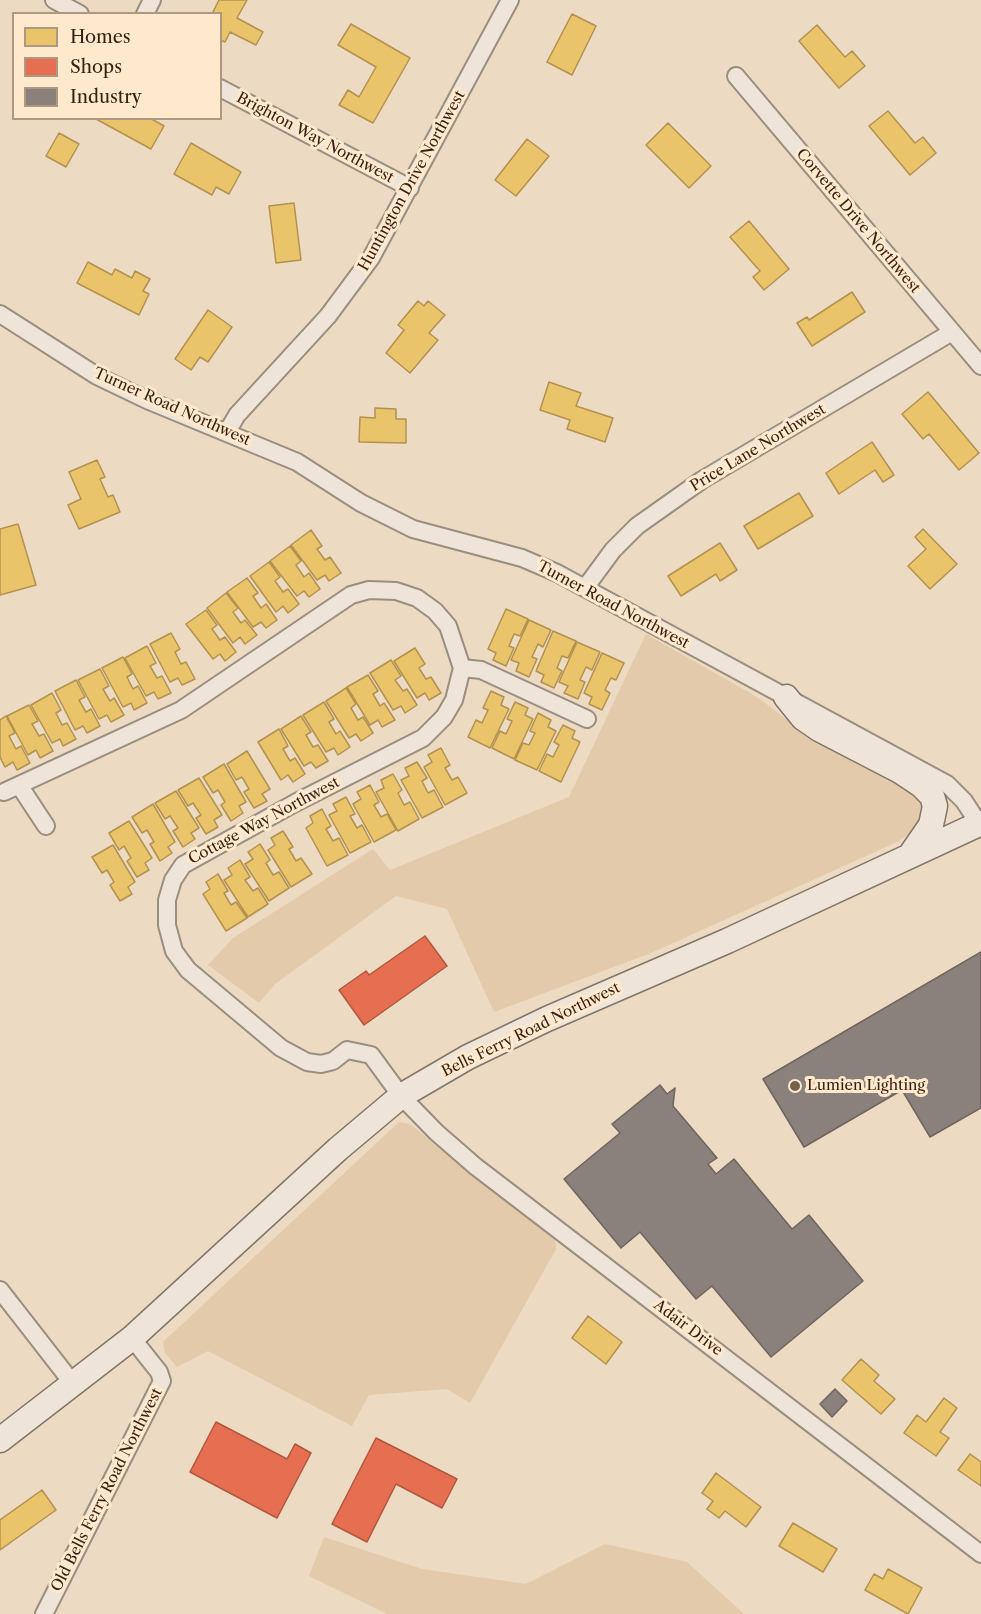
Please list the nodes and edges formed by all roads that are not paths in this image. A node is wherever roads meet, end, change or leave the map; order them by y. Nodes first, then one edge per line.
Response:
1 (54, 0) edge
2 (510, 0) edge
3 (76, 12) edge
4 (736, 76) dead end
5 (222, 89) edge
6 (410, 188) junction
7 (0, 314) edge
8 (952, 333) junction
9 (981, 366) edge
10 (227, 432) junction
11 (585, 588) junction
12 (462, 668) junction
13 (786, 698) junction
14 (587, 719) dead end
15 (19, 785) junction
16 (4, 792) dead end
17 (980, 825) edge
18 (46, 826) dead end
19 (910, 856) junction
20 (401, 1096) junction
21 (0, 1290) edge
22 (132, 1338) junction
23 (74, 1385) junction
24 (0, 1440) edge
25 (981, 1554) edge
26 (44, 1614) edge

1 - 3 street
2 - 6 street, Huntington Drive Northwest
4 - 8 street, Corvette Drive Northwest
5 - 6 street, Brighton Way Northwest
6 - 10 street, Huntington Drive Northwest
7 - 10 street, Turner Road Northwest
8 - 9 street, Corvette Drive Northwest
8 - 11 street, Price Lane Northwest
10 - 11 street, Turner Road Northwest
11 - 13 street, Turner Road Northwest
12 - 14 street
12 - 15 street
12 - 20 street, Cottage Way Northwest
13 - 17 street, Turner Road Northwest
13 - 19 main road
15 - 16 street
15 - 18 street
17 - 19 main road, Bells Ferry Road Northwest
19 - 20 main road, Bells Ferry Road Northwest
20 - 22 main road, Bells Ferry Road Northwest
20 - 25 street, Adair Drive
21 - 23 street
22 - 23 main road, Bells Ferry Road Northwest
22 - 26 street, Old Bells Ferry Road Northwest
23 - 24 main road, Bells Ferry Road Northwest

